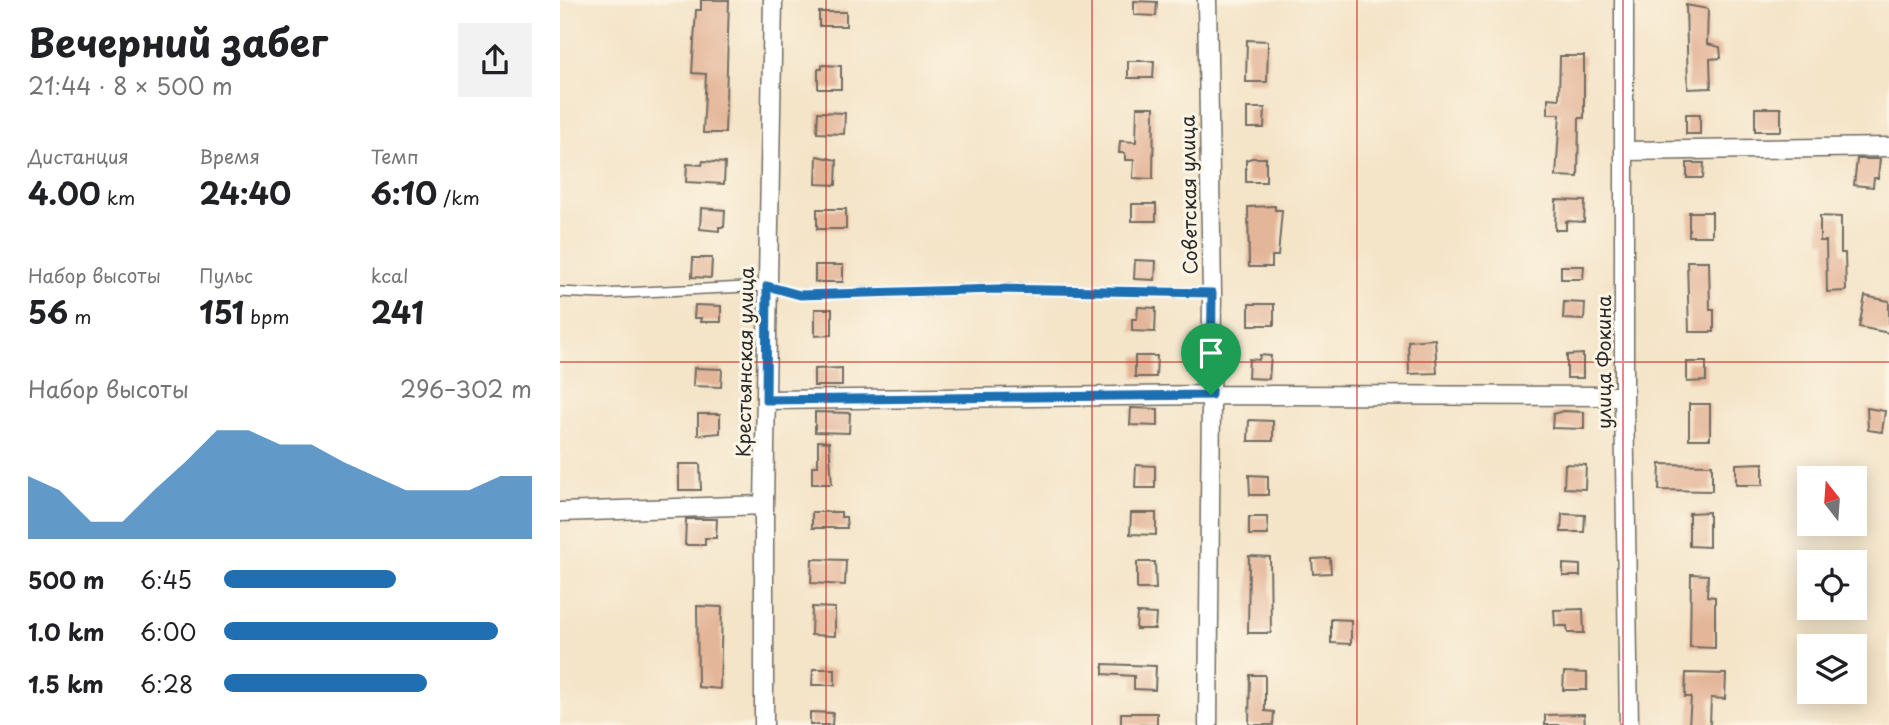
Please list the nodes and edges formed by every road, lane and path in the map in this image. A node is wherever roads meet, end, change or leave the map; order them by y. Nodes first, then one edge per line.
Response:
1 (773, 0) edge
2 (1207, 0) edge
3 (1624, 0) edge
4 (1889, 147) edge
5 (1627, 151) junction
6 (767, 286) junction
7 (560, 292) edge
8 (1212, 293) junction
9 (1211, 395) junction
10 (1624, 396) junction
11 (766, 400) junction
12 (764, 505) junction
13 (560, 512) edge
14 (764, 725) edge
15 (1209, 725) edge
16 (1629, 725) edge

1 - 6 street, Крестьянская улица
2 - 8 street, Советская улица
3 - 5 street, улица Фокина
4 - 5 street
5 - 10 street, улица Фокина
6 - 7 lane
6 - 8 lane
6 - 11 street, Крестьянская улица
8 - 9 street, Советская улица
9 - 10 street
9 - 11 street
9 - 15 street, Советская улица
10 - 16 street, улица Фокина
11 - 12 street, Крестьянская улица
12 - 13 street
12 - 14 street, Крестьянская улица

